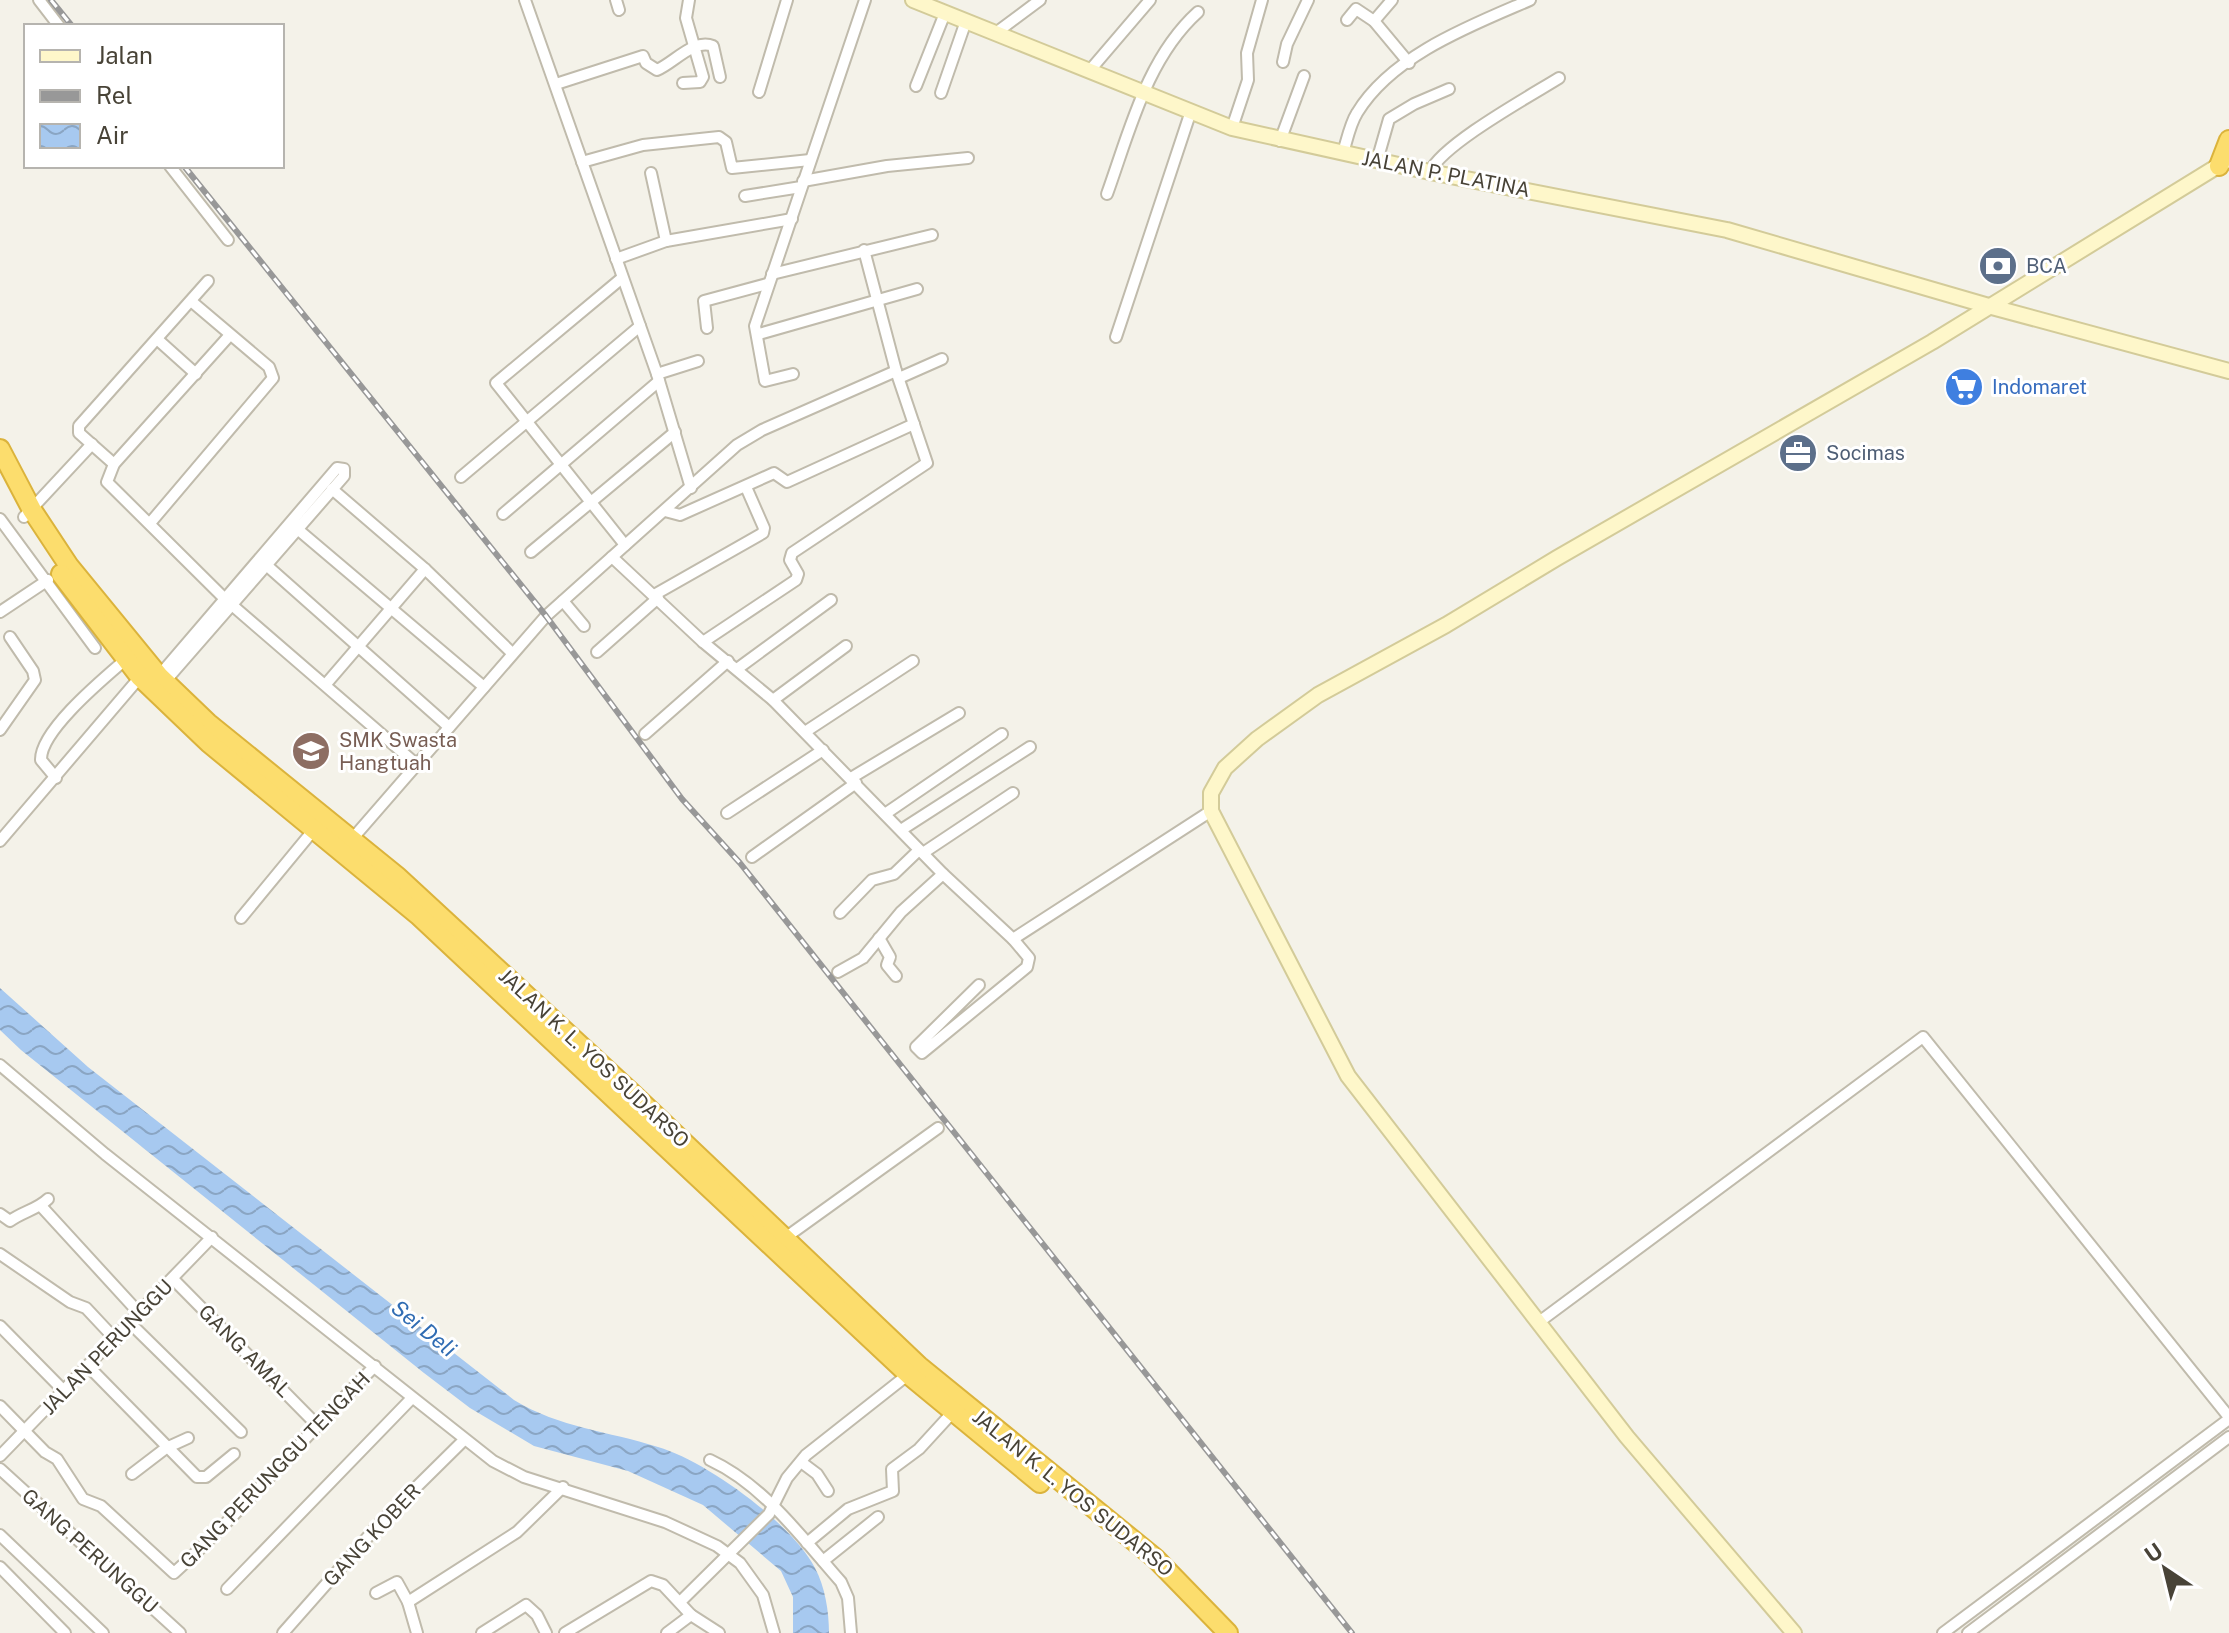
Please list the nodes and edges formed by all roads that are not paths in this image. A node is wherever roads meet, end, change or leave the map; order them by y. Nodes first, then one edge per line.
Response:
1 (39, 0) edge
2 (525, 0) edge
3 (689, 0) edge
4 (787, 0) edge
5 (865, 0) edge
6 (913, 0) edge
7 (1040, 0) edge
8 (1150, 0) edge
9 (1262, 0) edge
10 (1308, 0) edge
11 (1392, 0) edge
12 (1530, 0) edge
13 (1198, 12) dead end
14 (945, 13) junction
15 (1347, 20) dead end
16 (966, 21) junction
17 (1374, 21) junction
18 (57, 24) edge
19 (997, 32) junction
20 (693, 48) junction
21 (1283, 62) dead end
22 (1409, 63) junction
23 (1091, 69) junction
24 (1304, 76) dead end
25 (720, 77) dead end
26 (1559, 78) dead end
27 (683, 83) dead end
28 (556, 84) junction
29 (916, 86) dead end
30 (1449, 89) dead end
31 (759, 92) dead end
32 (1144, 92) junction
33 (941, 93) dead end
34 (1191, 111) junction
35 (1232, 128) junction
36 (2229, 140) edge
37 (1280, 141) junction
38 (1343, 153) junction
39 (968, 158) dead end
40 (810, 160) junction
41 (1377, 161) junction
42 (582, 162) junction
43 (2224, 162) edge
44 (172, 168) edge
45 (1430, 172) junction
46 (651, 173) dead end
47 (802, 184) junction
48 (1107, 194) dead end
49 (745, 196) dead end
50 (792, 219) junction
51 (932, 235) dead end
52 (228, 240) dead end
53 (666, 241) junction
54 (864, 250) junction
55 (616, 259) junction
56 (622, 278) junction
57 (770, 279) junction
58 (208, 281) dead end
59 (917, 289) dead end
60 (191, 301) junction
61 (876, 301) junction
62 (1992, 307) junction
63 (640, 326) junction
64 (707, 328) dead end
65 (759, 334) junction
66 (229, 336) junction
67 (1116, 337) dead end
68 (157, 339) junction
69 (942, 359) dead end
70 (698, 361) dead end
71 (2229, 371) edge
72 (196, 374) junction
73 (793, 374) dead end
74 (897, 374) junction
75 (658, 378) junction
76 (528, 421) junction
77 (914, 424) junction
78 (675, 432) junction
79 (92, 444) junction
80 (0, 449) edge
81 (560, 463) junction
82 (114, 464) junction
83 (0, 473) edge
84 (461, 477) dead end
85 (746, 487) junction
86 (691, 488) junction
87 (332, 489) junction
88 (589, 502) junction
89 (665, 511) junction
90 (28, 513) junction
91 (503, 514) dead end
92 (0, 519) edge
93 (151, 522) junction
94 (294, 526) junction
95 (625, 545) junction
96 (531, 552) dead end
97 (612, 557) junction
98 (263, 562) junction
99 (425, 569) junction
100 (52, 578) junction
101 (656, 596) junction
102 (831, 600) dead end
103 (563, 601) junction
104 (229, 602) junction
105 (391, 608) junction
106 (0, 612) edge
107 (584, 626) dead end
108 (10, 637) dead end
109 (703, 642) junction
110 (358, 646) junction
111 (846, 646) dead end
112 (95, 648) dead end
113 (597, 652) dead end
114 (512, 653) junction
115 (913, 661) dead end
116 (121, 662) junction
117 (733, 665) junction
118 (154, 683) junction
119 (326, 684) junction
120 (484, 687) junction
121 (773, 700) junction
122 (959, 713) dead end
123 (449, 727) junction
124 (0, 730) edge
125 (805, 732) junction
126 (645, 734) dead end
127 (1002, 734) dead end
128 (1030, 747) dead end
129 (823, 750) junction
130 (416, 764) junction
131 (56, 778) junction
132 (854, 781) junction
133 (1013, 793) dead end
134 (1211, 811) junction
135 (727, 813) dead end
136 (885, 814) junction
137 (320, 822) junction
138 (901, 830) junction
139 (353, 838) junction
140 (0, 841) edge
141 (921, 852) junction
142 (752, 857) dead end
143 (943, 874) junction
144 (840, 913) dead end
145 (241, 918) dead end
146 (879, 938) junction
147 (1013, 939) junction
148 (838, 972) dead end
149 (896, 976) dead end
150 (979, 985) dead end
151 (0, 1065) edge
152 (938, 1128) dead end
153 (0, 1214) edge
154 (212, 1237) junction
155 (785, 1238) junction
156 (0, 1254) edge
157 (173, 1279) junction
158 (140, 1314) junction
159 (1539, 1322) junction
160 (131, 1324) junction
161 (0, 1326) edge
162 (116, 1340) junction
163 (375, 1366) junction
164 (89, 1367) junction
165 (914, 1370) junction
166 (64, 1391) junction
167 (412, 1398) junction
168 (0, 1406) edge
169 (952, 1413) junction
170 (2229, 1418) edge
171 (316, 1424) junction
172 (23, 1432) junction
173 (241, 1432) dead end
174 (2229, 1437) edge
175 (188, 1438) dead end
176 (464, 1440) junction
177 (166, 1448) junction
178 (234, 1454) dead end
179 (0, 1456) edge
180 (710, 1460) dead end
181 (801, 1462) junction
182 (0, 1469) edge
183 (132, 1474) dead end
184 (563, 1487) junction
185 (828, 1491) dead end
186 (770, 1511) junction
187 (878, 1517) dead end
188 (0, 1535) edge
189 (807, 1543) junction
190 (728, 1553) junction
191 (823, 1561) junction
192 (0, 1567) edge
193 (227, 1589) dead end
194 (376, 1593) dead end
195 (681, 1601) junction
196 (408, 1602) junction
197 (691, 1615) junction
198 (65, 1633) edge
199 (103, 1633) edge
200 (180, 1633) edge
201 (283, 1633) edge
202 (417, 1633) edge
203 (482, 1633) edge
204 (546, 1633) edge
205 (565, 1633) edge
206 (667, 1633) edge
207 (719, 1633) edge
208 (774, 1633) edge
209 (851, 1633) edge
210 (1214, 1633) edge
211 (1228, 1633) edge
212 (1794, 1633) edge
213 (1943, 1633) edge
214 (1968, 1633) edge

1 - 18 street
2 - 28 street
3 - 20 street
4 - 31 street
5 - 40 street
6 - 14 street, JALAN P. PLATINA
7 - 19 street
8 - 23 street
9 - 35 street
10 - 21 street
11 - 17 street
12 - 22 street
13 - 32 street
14 - 16 street, JALAN P. PLATINA
14 - 29 street
15 - 17 street
16 - 19 street, JALAN P. PLATINA
16 - 33 street
17 - 22 street
19 - 23 street, JALAN P. PLATINA
20 - 25 street
20 - 27 street
20 - 28 street
22 - 38 street
23 - 32 street, JALAN P. PLATINA
24 - 37 street
26 - 45 street
28 - 42 street
30 - 41 street
32 - 34 street, JALAN P. PLATINA
32 - 48 street
34 - 35 street, JALAN P. PLATINA
34 - 67 street
35 - 37 street, JALAN P. PLATINA
36 - 43 highway
37 - 38 street, JALAN P. PLATINA
38 - 41 street, JALAN P. PLATINA
39 - 47 street
40 - 42 street
40 - 47 street
41 - 45 street, JALAN P. PLATINA
42 - 55 street
43 - 62 street
44 - 52 street
45 - 62 street, JALAN P. PLATINA
46 - 53 street
47 - 49 street
47 - 50 street
50 - 53 street
50 - 57 street
51 - 54 street
53 - 55 street
54 - 57 street
54 - 61 street
55 - 56 street
56 - 63 street
56 - 76 street
57 - 64 street
57 - 65 street
58 - 60 street
59 - 61 street
60 - 66 street
60 - 68 street
61 - 65 street
61 - 74 street
62 - 71 street, JALAN P. PLATINA
62 - 134 street
63 - 75 street
63 - 76 street
65 - 73 street
66 - 72 street
66 - 93 street
68 - 72 street
68 - 79 street
69 - 74 street
70 - 75 street
72 - 82 street
74 - 77 street
74 - 86 street
75 - 78 street
75 - 81 street
76 - 81 street
76 - 84 street
77 - 85 street
77 - 109 street
78 - 86 street
78 - 88 street
79 - 82 street
79 - 90 street
80 - 90 highway, JALAN K. L. YOS SUDARSO
81 - 88 street
81 - 91 street
82 - 93 street
83 - 90 highway, JALAN K. L. YOS SUDARSO
85 - 89 street
85 - 101 street
86 - 89 street
87 - 94 street
87 - 94 street
87 - 99 street
88 - 95 street
88 - 96 street
89 - 95 street
90 - 100 highway, JALAN K. L. YOS SUDARSO
90 - 118 highway, JALAN K. L. YOS SUDARSO
92 - 100 street
93 - 104 street
94 - 98 street
94 - 105 street
95 - 97 street
97 - 101 street
97 - 103 street
98 - 104 street
98 - 110 street
99 - 105 street
99 - 114 street
100 - 106 street
100 - 112 street
100 - 116 highway, JALAN K. L. YOS SUDARSO
101 - 109 street
101 - 113 street
102 - 117 street
103 - 107 street
103 - 114 street
104 - 118 street
104 - 119 street
105 - 110 street
105 - 120 street
108 - 124 street
109 - 117 street
110 - 119 street
110 - 123 street
111 - 121 street
114 - 120 street
115 - 125 street
116 - 118 highway, JALAN K. L. YOS SUDARSO
116 - 131 street
117 - 121 street
117 - 126 street
118 - 131 street
118 - 137 highway, JALAN K. L. YOS SUDARSO
119 - 130 street
120 - 123 street
121 - 125 street
122 - 132 street
123 - 130 street
125 - 129 street
127 - 136 street
128 - 138 street
129 - 132 street
129 - 135 street
130 - 139 street
131 - 140 street
132 - 136 street
132 - 142 street
133 - 141 street
134 - 147 street
134 - 159 street
136 - 138 street
137 - 139 highway, JALAN K. L. YOS SUDARSO
137 - 145 street
137 - 165 highway, JALAN K. L. YOS SUDARSO
138 - 141 street
139 - 155 highway, JALAN K. L. YOS SUDARSO
141 - 143 street
141 - 144 street
143 - 146 street
143 - 147 street
146 - 148 street
146 - 149 street
147 - 150 street
151 - 154 street
152 - 155 street
153 - 158 street
154 - 157 street, JALAN PERUNGGU
154 - 163 street
155 - 165 highway, JALAN K. L. YOS SUDARSO
156 - 162 street
157 - 158 street, JALAN PERUNGGU
157 - 171 street, GANG AMAL
158 - 160 street, JALAN PERUNGGU
159 - 170 street
159 - 212 street
160 - 162 street, JALAN PERUNGGU
160 - 173 street
161 - 166 street
162 - 164 street, JALAN PERUNGGU
163 - 167 street
163 - 171 street, GANG PERUNGGU TENGAH
164 - 166 street, JALAN PERUNGGU
164 - 177 street
165 - 169 highway, JALAN K. L. YOS SUDARSO
165 - 181 street
165 - 211 highway, JALAN K. L. YOS SUDARSO
166 - 172 street, JALAN PERUNGGU
167 - 176 street
167 - 193 street
168 - 172 street
169 - 189 street
169 - 210 highway, JALAN K. L. YOS SUDARSO
170 - 213 street
171 - 172 street, GANG PERUNGGU TENGAH
172 - 179 street, JALAN PERUNGGU
174 - 214 street
175 - 177 street
176 - 184 street
176 - 201 street, GANG KOBER
177 - 178 street
177 - 183 street
180 - 186 street
181 - 185 street
181 - 186 street
182 - 200 street, GANG PERUNGGU
184 - 190 street
184 - 196 street
186 - 189 street
186 - 190 street
187 - 191 street
188 - 199 street
189 - 191 street
190 - 195 street
190 - 208 street
191 - 209 street
192 - 198 street
194 - 196 street
195 - 197 street
195 - 205 street
196 - 202 street
197 - 206 street
197 - 207 street
203 - 204 street

